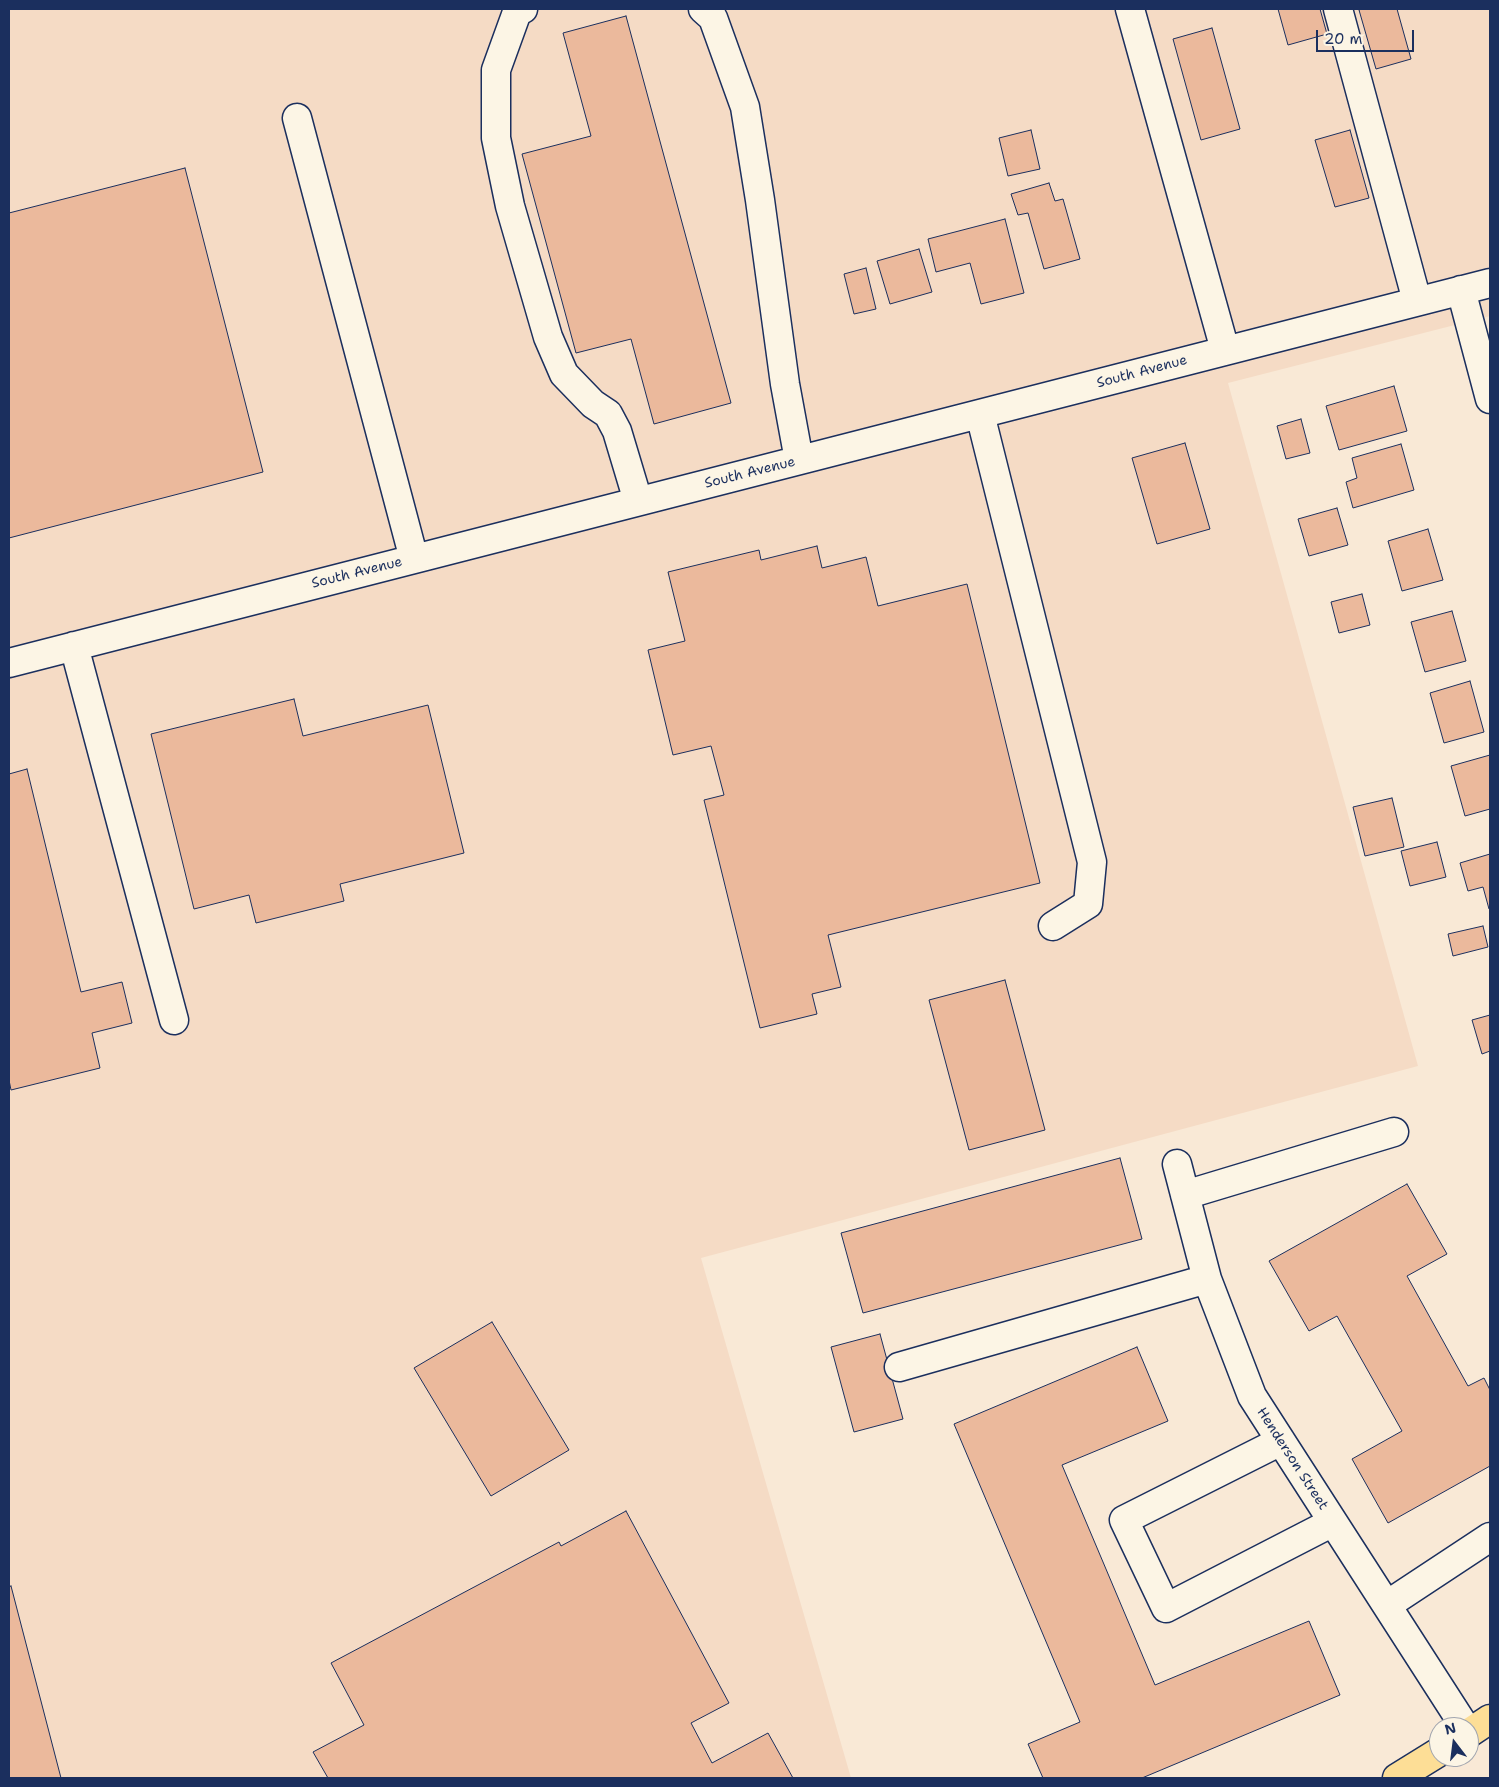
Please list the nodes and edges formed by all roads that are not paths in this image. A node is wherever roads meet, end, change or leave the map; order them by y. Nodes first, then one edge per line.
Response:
1 (523, 9) edge
2 (703, 9) edge
3 (1130, 9) edge
4 (1338, 9) edge
5 (297, 118) dead end
6 (1490, 282) edge
7 (1461, 290) junction
8 (1417, 301) junction
9 (1225, 350) junction
10 (1490, 399) edge
11 (980, 414) junction
12 (799, 460) junction
13 (638, 502) junction
14 (414, 559) junction
15 (74, 646) junction
16 (9, 663) edge
17 (1053, 926) dead end
18 (174, 1020) dead end
19 (1394, 1132) dead end
20 (1177, 1164) dead end
21 (1185, 1195) junction
22 (1207, 1279) junction
23 (899, 1367) dead end
24 (1281, 1441) junction
25 (1333, 1522) junction
26 (1490, 1537) edge
27 (1387, 1605) junction
28 (1459, 1717) edge
29 (1490, 1719) edge
30 (1479, 1726) edge
31 (1429, 1758) edge
32 (1398, 1778) edge

1 - 13 street
2 - 12 street
3 - 9 street
4 - 8 street
5 - 14 street
6 - 7 street, South Avenue
7 - 8 street, South Avenue
7 - 10 street
8 - 9 street, South Avenue
9 - 11 street, South Avenue
11 - 12 street, South Avenue
11 - 17 street
12 - 13 street, South Avenue
13 - 14 street, South Avenue
14 - 15 street, South Avenue
15 - 16 street, South Avenue
15 - 18 street
19 - 21 street
20 - 21 street, Henderson Street
21 - 22 street, Henderson Street
22 - 23 street
22 - 24 street, Henderson Street
24 - 25 street, Henderson Street
24 - 25 street
25 - 27 street, Henderson Street
26 - 27 street
27 - 28 street, Henderson Street
29 - 30 main road
31 - 32 main road

